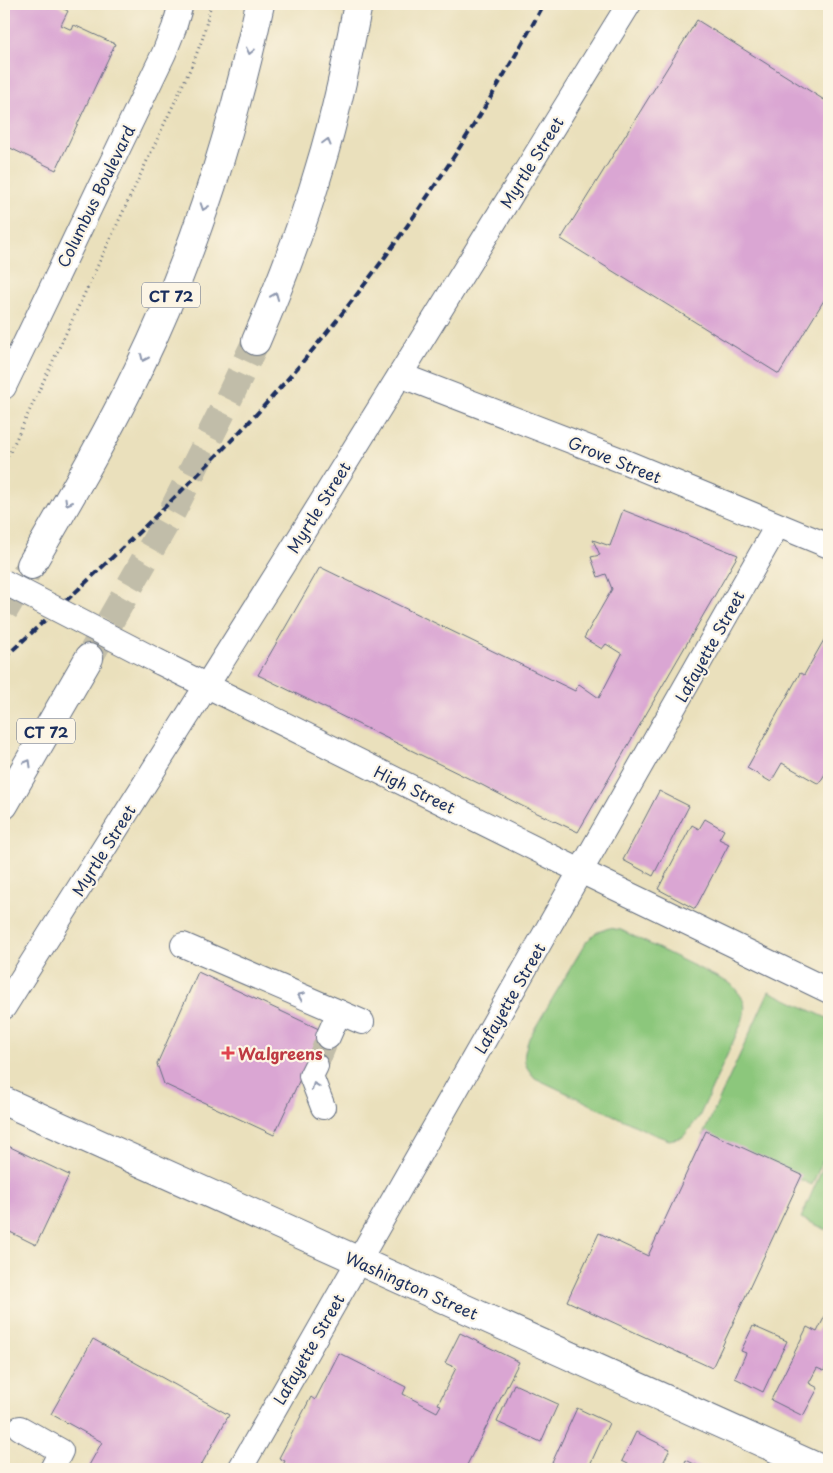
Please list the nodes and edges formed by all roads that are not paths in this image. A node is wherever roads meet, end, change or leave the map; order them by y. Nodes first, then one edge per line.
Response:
1 (260, 4) edge
2 (358, 4) edge
3 (628, 4) edge
4 (175, 6) edge
5 (256, 340) tunnel mouth
6 (400, 375) junction
7 (4, 387) edge
8 (777, 526) junction
9 (829, 546) edge
10 (30, 565) tunnel mouth
11 (4, 582) edge
12 (89, 658) tunnel mouth
13 (206, 686) junction
14 (4, 805) edge
15 (582, 871) junction
16 (183, 945) dead end
17 (829, 991) edge
18 (4, 1007) edge
19 (339, 1012) junction
20 (362, 1022) dead end
21 (328, 1037) tunnel mouth
22 (316, 1066) tunnel mouth
23 (4, 1101) edge
24 (323, 1107) dead end
25 (359, 1261) junction
26 (20, 1428) dead end
27 (52, 1469) edge
28 (240, 1469) edge
29 (820, 1469) edge

1 -> 10 main road, CT 72
5 -> 2 main road
3 - 6 street, Myrtle Street
4 - 7 street, Columbus Boulevard
6 - 8 street, Grove Street
6 - 13 street, Myrtle Street
8 - 9 street, Grove Street
8 - 15 street, Lafayette Street
11 - 13 street, High Street, bridge
14 -> 12 main road, CT 72
13 - 15 street, High Street
13 - 18 street, Myrtle Street
15 - 17 street, High Street
15 - 25 street, Lafayette Street
19 -> 16 street
19 - 20 street
19 - 21 street
24 -> 22 street
23 - 25 main road, Washington Street
25 - 28 street, Lafayette Street
25 - 29 main road, Washington Street
26 - 27 street

